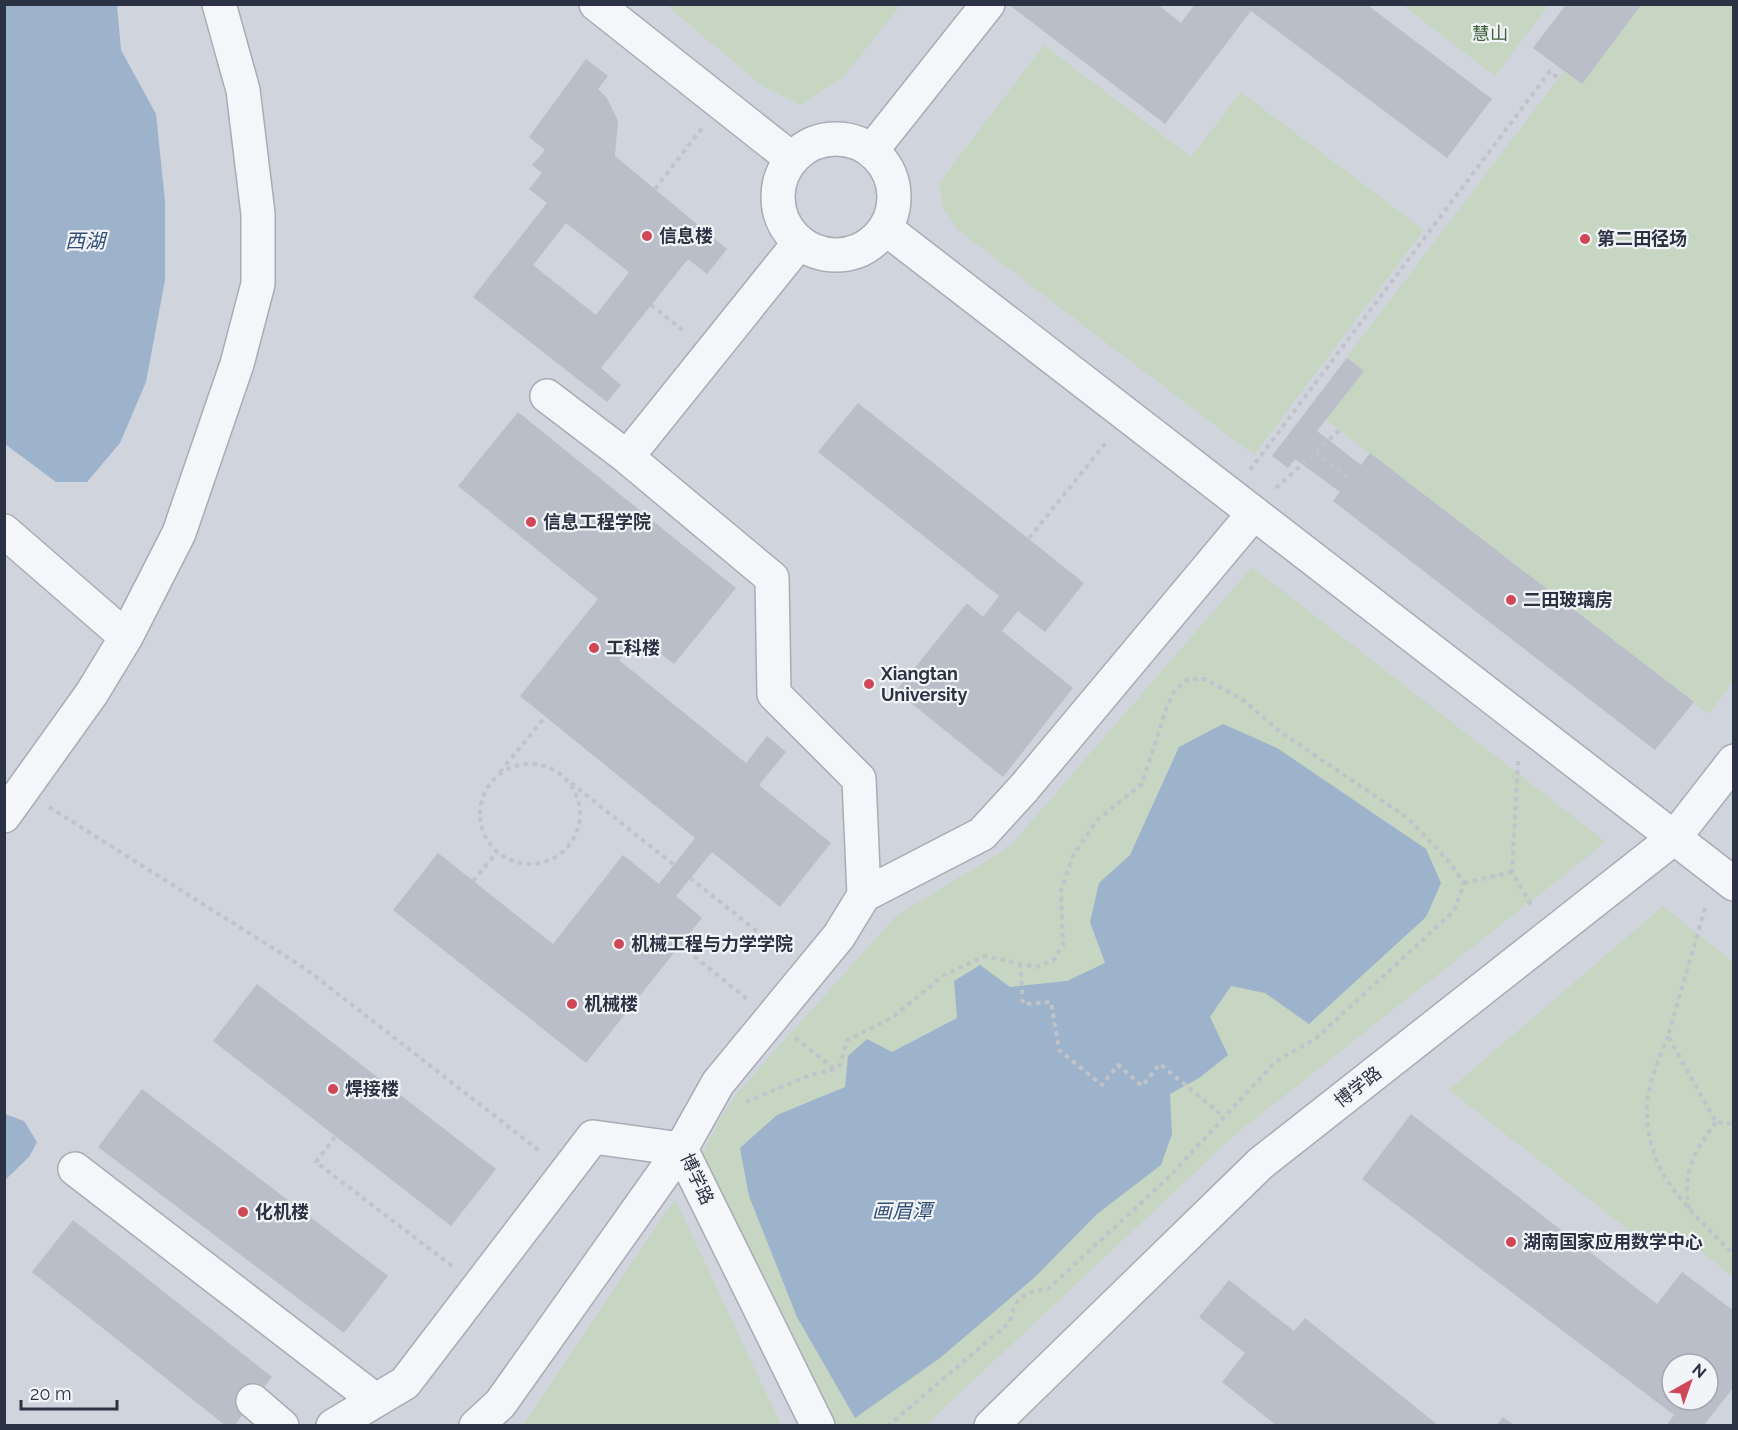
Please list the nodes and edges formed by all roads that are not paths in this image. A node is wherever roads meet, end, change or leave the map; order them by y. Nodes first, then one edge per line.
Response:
1 (219, 4) edge
2 (596, 4) edge
3 (988, 4) edge
4 (872, 150) junction
5 (792, 159) junction
6 (885, 228) junction
7 (799, 243) junction
8 (547, 396) dead end
9 (627, 457) junction
10 (1254, 513) junction
11 (4, 531) edge
12 (126, 637) junction
13 (1734, 760) edge
14 (24, 788) edge
15 (4, 816) edge
16 (1674, 838) junction
17 (1734, 884) edge
18 (864, 895) junction
19 (681, 1149) junction
20 (75, 1169) dead end
21 (374, 1399) junction
22 (253, 1401) dead end
23 (282, 1425) edge
24 (333, 1425) edge
25 (476, 1425) edge
26 (818, 1425) edge
27 (991, 1425) edge

1 - 12 street
2 - 5 street
3 - 4 street
4 - 5 street
4 - 6 street
5 - 7 street
6 - 7 street
6 - 10 street
7 - 9 street
8 - 9 street
9 - 18 street
10 - 16 street
10 - 18 street
11 - 12 street
12 - 14 street
13 - 16 street, 博学路
14 - 15 street
16 - 17 street
16 - 27 street, 博学路
18 - 19 street, 博学路
19 - 21 street
19 - 25 street
19 - 26 street, 博学路
20 - 21 street
21 - 24 street
22 - 23 street

